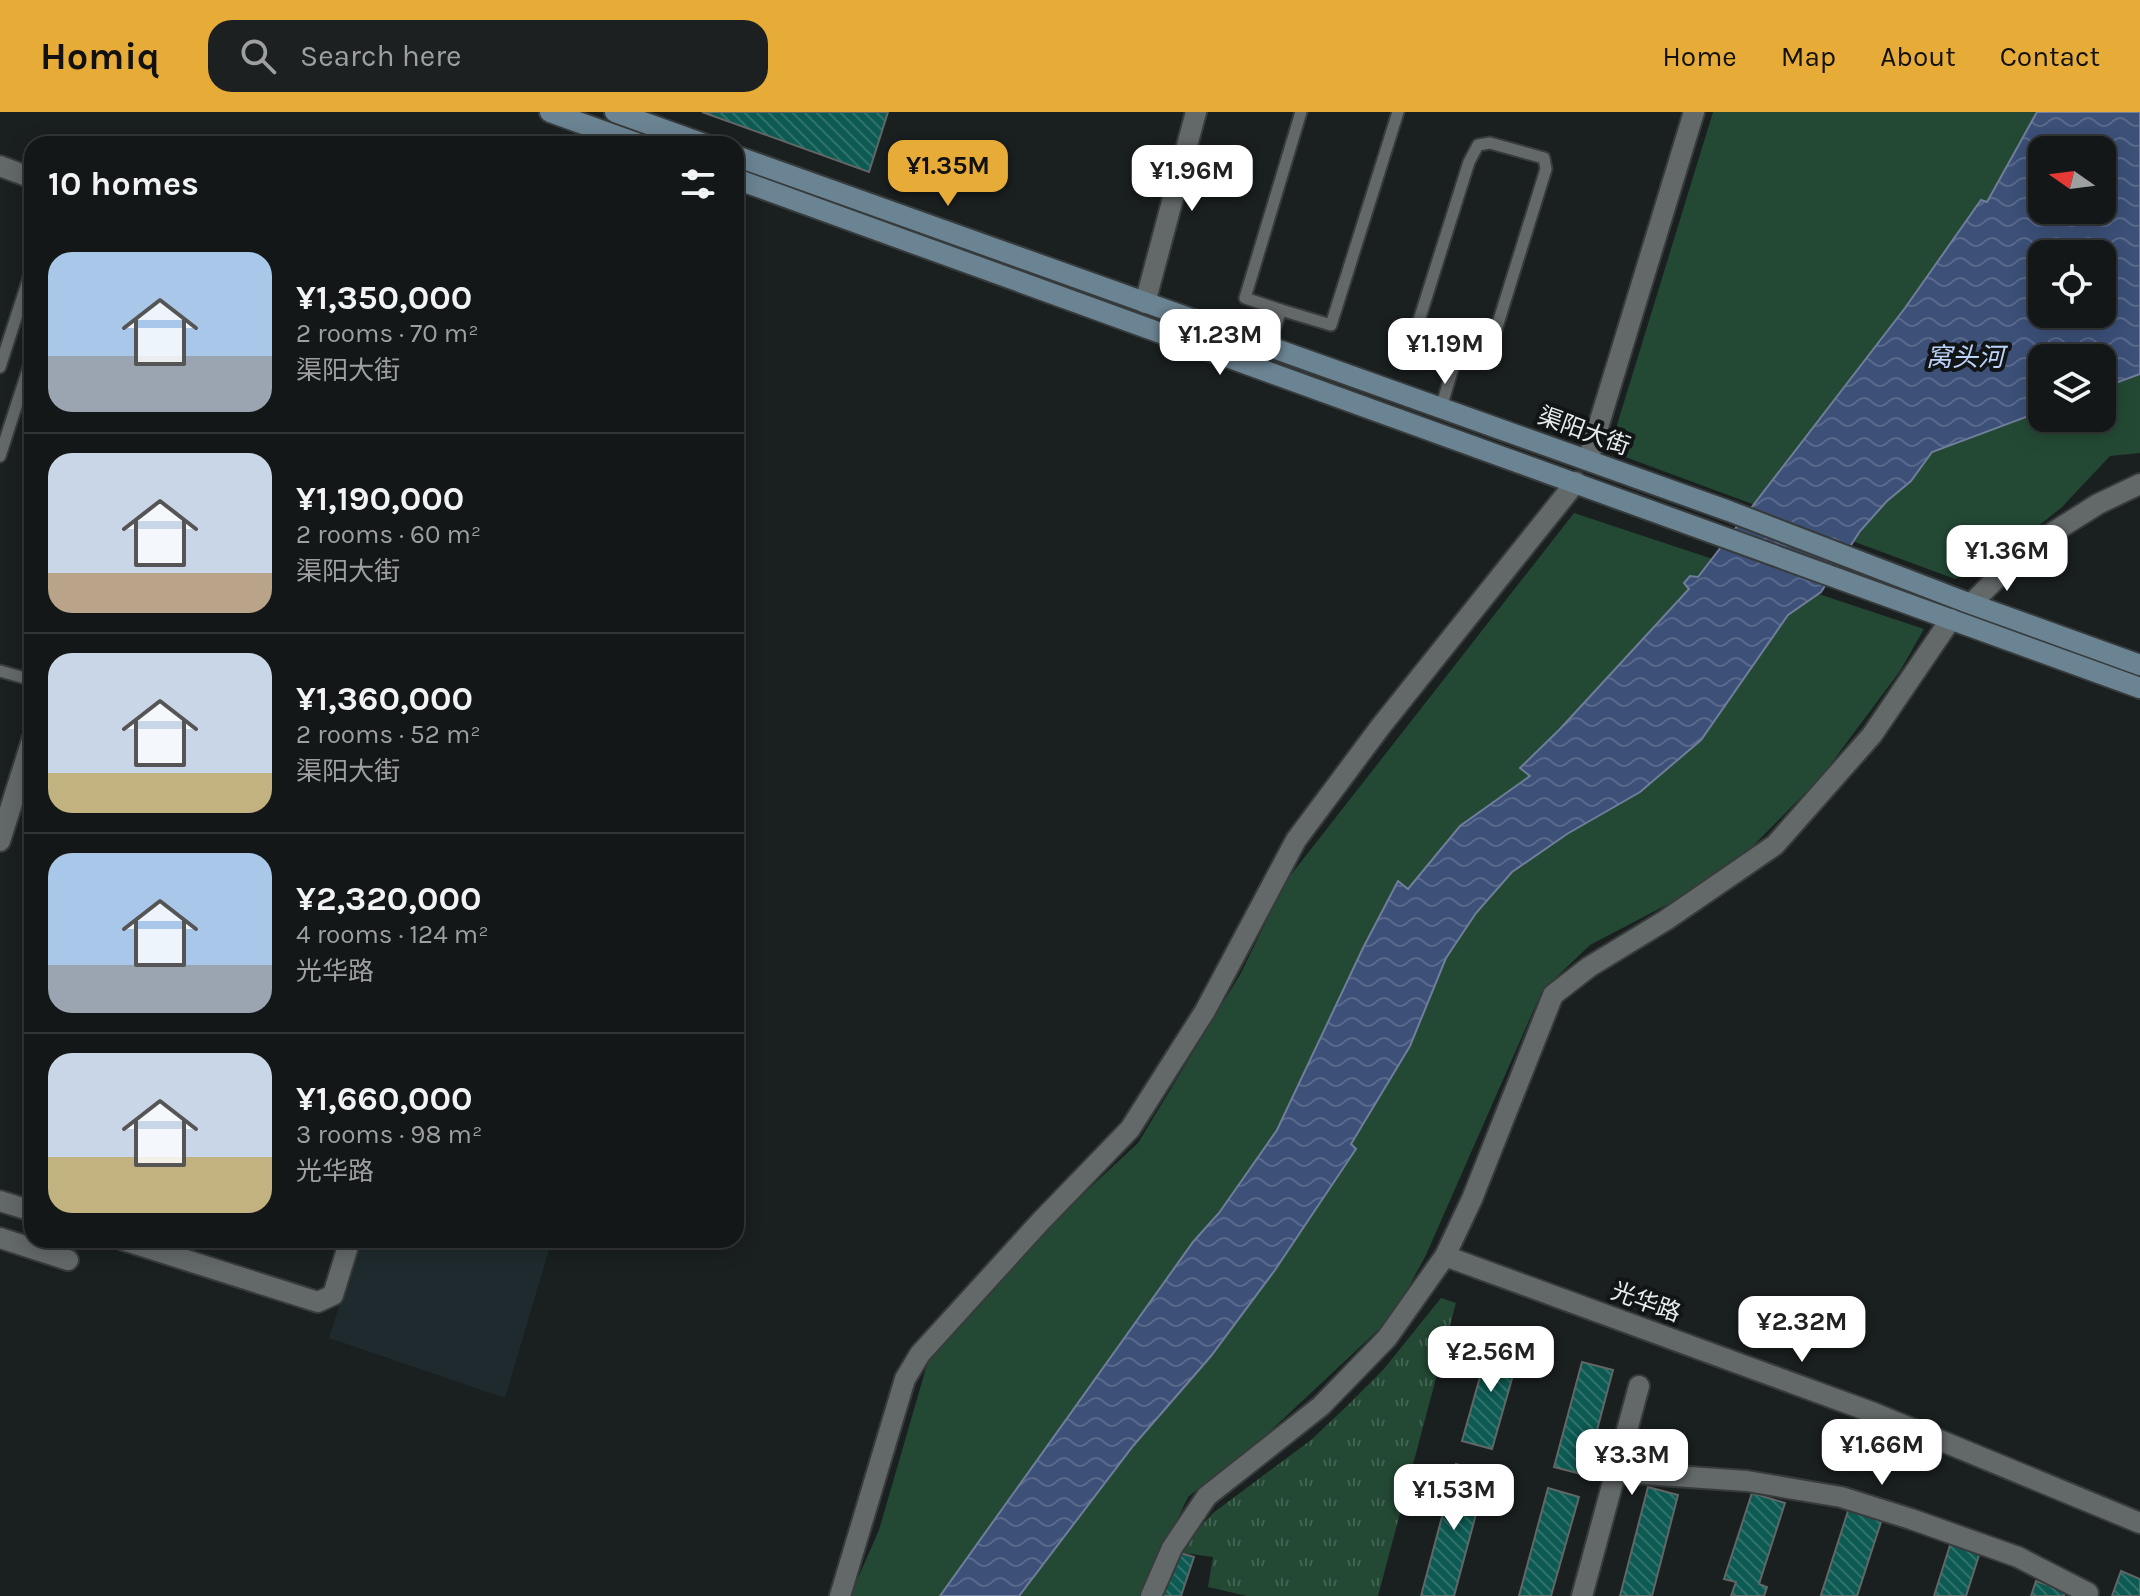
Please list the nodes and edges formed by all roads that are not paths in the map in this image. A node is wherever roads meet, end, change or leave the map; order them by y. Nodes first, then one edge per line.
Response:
1 (550, 112) edge
2 (615, 112) edge
3 (1196, 112) edge
4 (1301, 112) edge
5 (1398, 112) edge
6 (1694, 112) edge
7 (617, 136) edge
8 (682, 136) edge
9 (744, 159) edge
10 (0, 166) edge
11 (24, 175) edge
12 (744, 182) edge
13 (24, 293) edge
14 (1145, 303) junction
15 (1281, 310) junction
16 (1268, 346) junction
17 (1456, 357) junction
18 (0, 367) edge
19 (24, 382) edge
20 (1441, 408) junction
21 (0, 456) edge
22 (1588, 460) junction
23 (1576, 482) junction
24 (2140, 484) edge
25 (1971, 604) junction
26 (1951, 619) junction
27 (2140, 665) edge
28 (0, 671) edge
29 (24, 678) edge
30 (2140, 688) edge
31 (24, 765) edge
32 (0, 841) edge
33 (0, 1201) edge
34 (24, 1208) edge
35 (0, 1238) edge
36 (24, 1246) edge
37 (31, 1248) edge
38 (148, 1248) edge
39 (348, 1248) edge
40 (1445, 1256) junction
41 (68, 1260) dead end
42 (1639, 1386) dead end
43 (1616, 1472) junction
44 (2140, 1523) edge
45 (840, 1596) edge
46 (1151, 1596) edge
47 (1582, 1596) edge
48 (2087, 1596) edge

1 - 7 main road
2 - 8 main road
3 - 14 street
4 - 15 lane
5 - 15 lane
6 - 22 street
9 - 14 main road, 渠阳大街
10 - 11 street
12 - 23 main road
13 - 18 lane
14 - 16 main road, 渠阳大街
15 - 16 lane
16 - 20 main road, 渠阳大街
17 - 17 lane
17 - 20 lane
19 - 21 lane
20 - 22 main road, 渠阳大街
22 - 25 main road, 渠阳大街
23 - 26 main road
23 - 45 street
24 - 25 street
25 - 27 main road, 渠阳大街
26 - 30 main road
26 - 40 street
28 - 29 lane
31 - 32 street
33 - 34 street
35 - 36 street
37 - 41 street
38 - 39 street
40 - 44 street, 光华路
40 - 46 street
42 - 43 street
43 - 47 street
43 - 48 street

